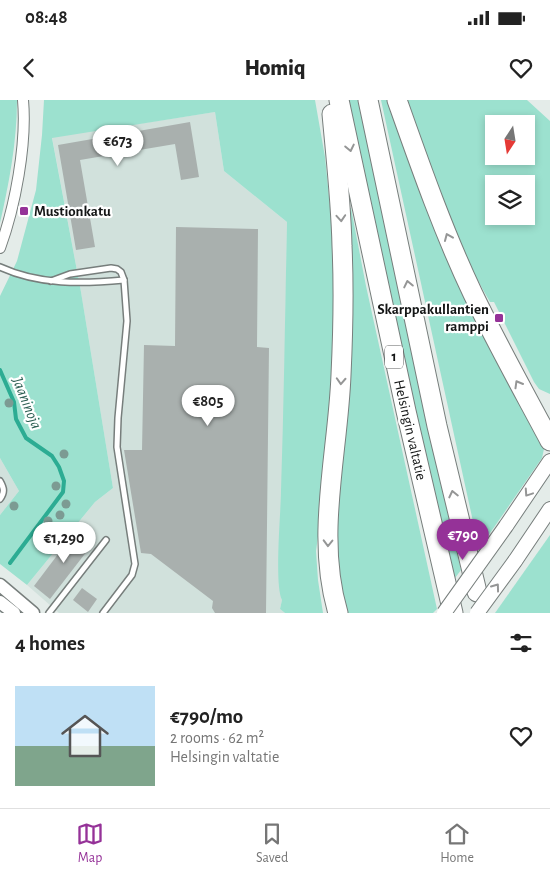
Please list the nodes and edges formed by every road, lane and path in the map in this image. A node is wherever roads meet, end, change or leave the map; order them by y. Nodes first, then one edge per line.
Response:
1 (23, 100) edge
2 (331, 100) edge
3 (339, 100) edge
4 (368, 100) edge
5 (396, 100) edge
6 (0, 248) edge
7 (0, 266) edge
8 (124, 280) junction
9 (51, 281) junction
10 (541, 409) edge
11 (550, 442) edge
12 (550, 461) edge
13 (0, 481) edge
14 (0, 499) edge
15 (550, 509) edge
16 (106, 540) dead end
17 (0, 585) edge
18 (477, 592) dead end
19 (0, 602) edge
20 (14, 613) edge
21 (33, 613) edge
22 (48, 613) edge
23 (103, 613) edge
24 (338, 613) edge
25 (444, 613) edge
26 (453, 613) edge
27 (477, 613) edge

1 - 6 street
2 -> 24 highway
3 -> 26 highway, Helsingin valtatie / 1
18 -> 4 highway, Helsingin valtatie / 1
10 -> 5 highway
7 - 9 lane
8 - 9 lane
8 - 9 lane
8 - 23 lane
10 - 11 highway
12 -> 25 main road, bridge
13 - 14 lane
27 -> 15 main road, bridge
16 - 22 lane
17 - 21 street
19 - 20 street

